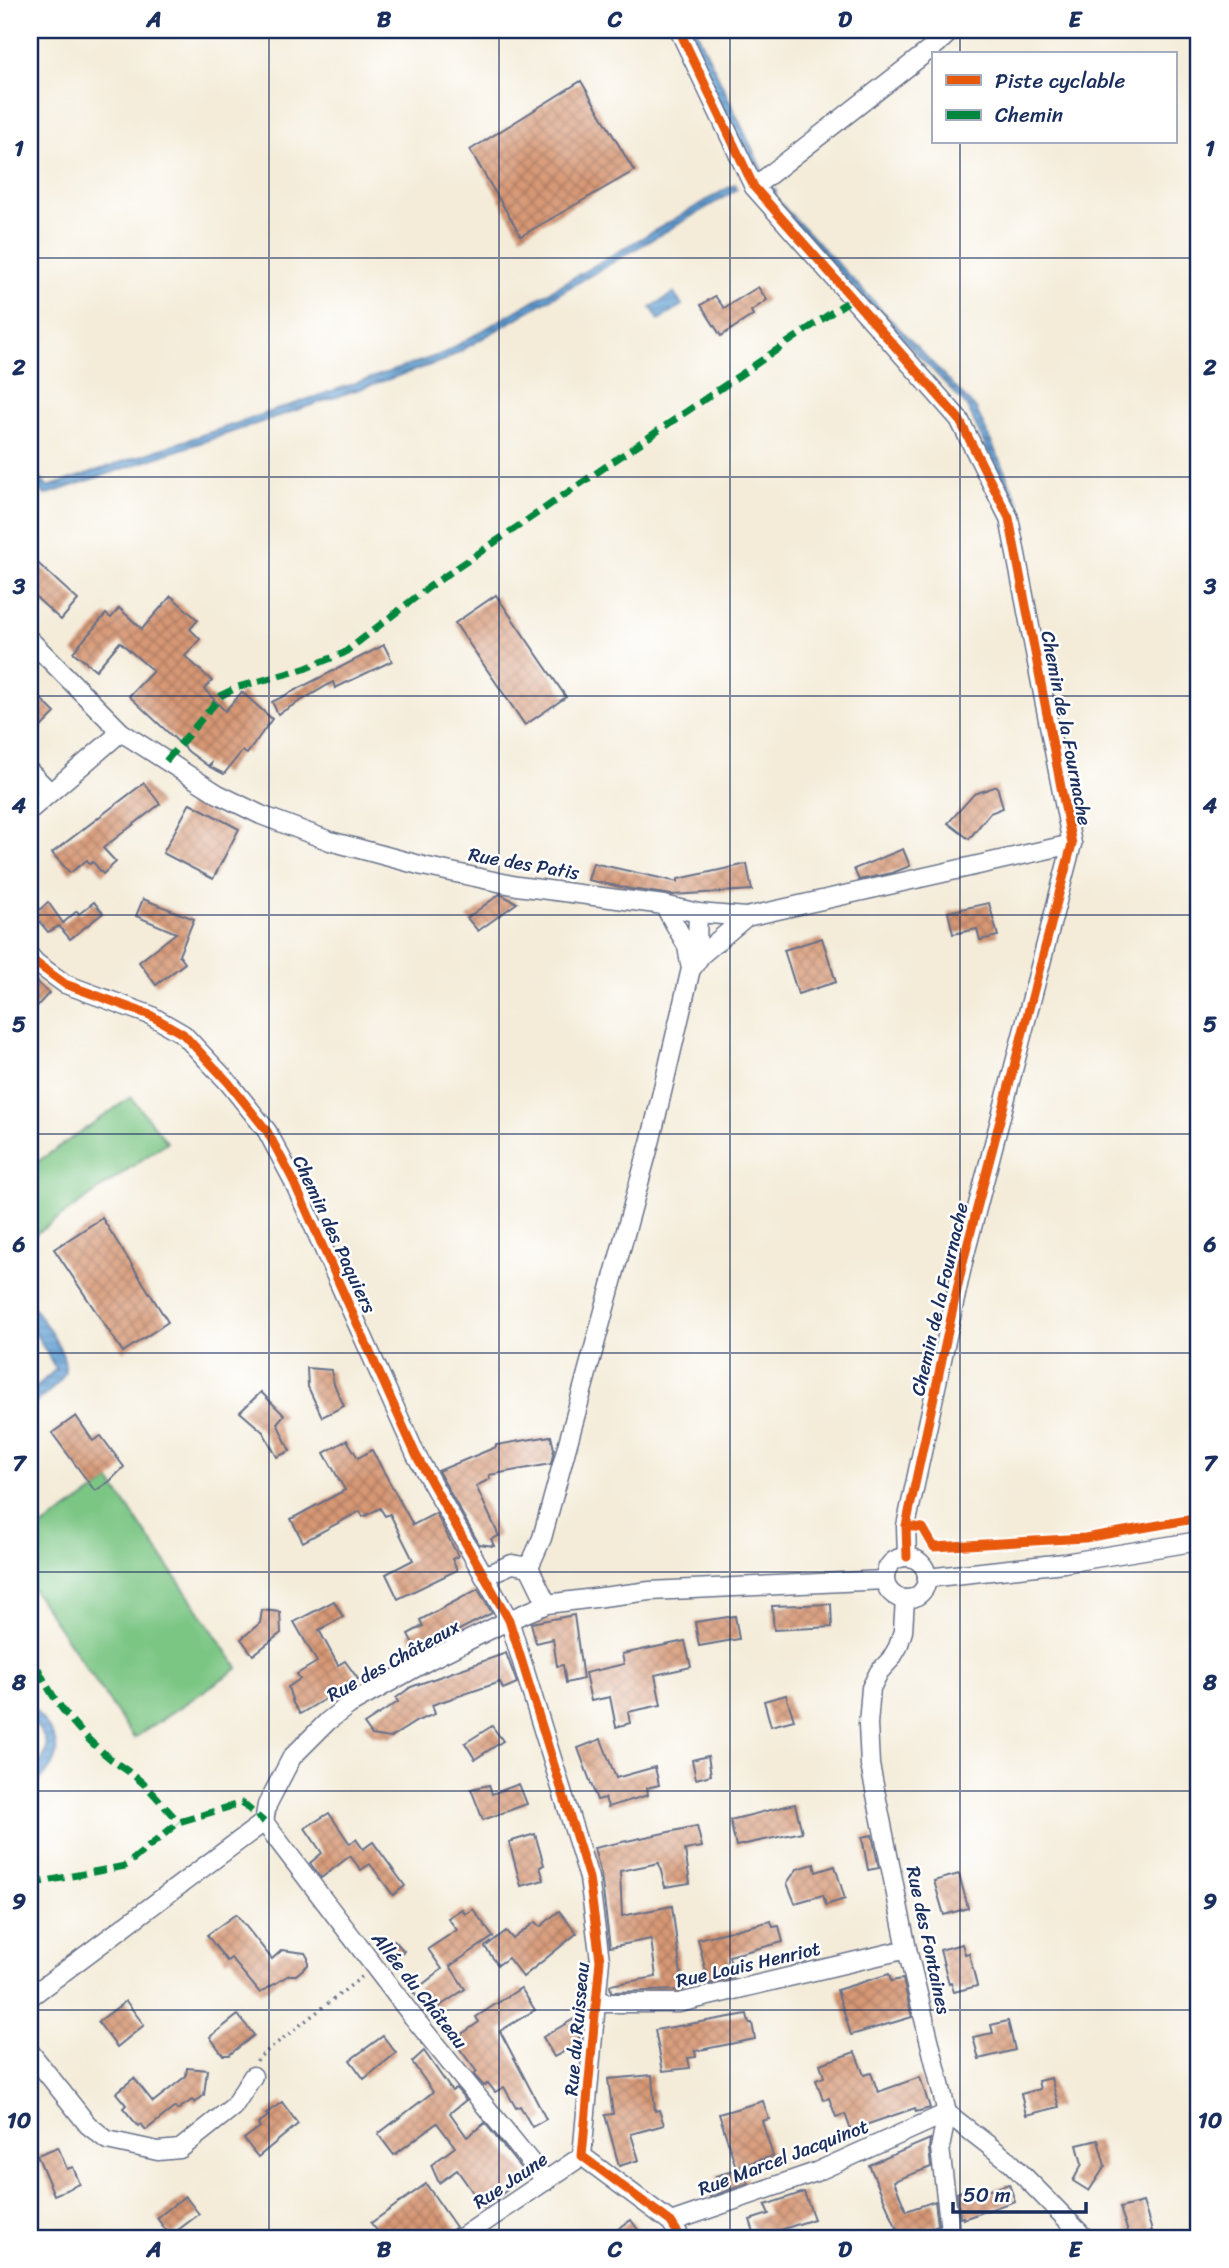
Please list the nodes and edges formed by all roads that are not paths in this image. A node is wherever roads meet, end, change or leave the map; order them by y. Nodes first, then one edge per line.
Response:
1 (679, 30) edge
2 (952, 30) edge
3 (754, 187) junction
4 (30, 640) edge
5 (121, 732) junction
6 (30, 772) edge
7 (50, 792) junction
8 (30, 810) edge
9 (1072, 844) junction
10 (664, 905) junction
11 (698, 913) junction
12 (746, 917) junction
13 (30, 956) edge
14 (691, 971) junction
15 (1199, 1541) edge
16 (906, 1557) junction
17 (529, 1567) junction
18 (484, 1576) junction
19 (927, 1577) junction
20 (885, 1580) junction
21 (905, 1599) junction
22 (547, 1604) junction
23 (509, 1620) junction
24 (264, 1822) junction
25 (907, 1949) junction
26 (30, 1997) edge
27 (596, 2003) junction
28 (30, 2052) edge
29 (253, 2076) road end
30 (947, 2113) junction
31 (583, 2156) junction
32 (546, 2181) junction
33 (671, 2221) junction
34 (461, 2238) edge
35 (681, 2238) edge
36 (951, 2238) edge
37 (1085, 2238) edge

1 - 3 street, Chemin de la Fournache
2 - 3 street
3 - 9 street, Chemin de la Fournache
4 - 5 street, Rue des Patis
5 - 7 street
5 - 10 street, Rue des Patis
6 - 7 street
7 - 8 street
9 - 12 street, Rue des Patis
9 - 16 street, Chemin de la Fournache
10 - 11 street, Rue des Patis
10 - 14 street
11 - 12 street, Rue des Patis
11 - 14 street
12 - 14 street
13 - 18 street, Chemin des Paquiers
14 - 17 street
15 - 19 street
16 - 19 street
16 - 20 street
17 - 18 street
17 - 22 street
18 - 23 street, Chemin des Paquiers
19 - 21 street
20 - 21 street
20 - 22 street, Rue des Châteaux
21 - 25 street, Rue des Fontaines
22 - 23 street, Rue des Châteaux
23 - 24 street, Rue des Châteaux
23 - 27 street, Rue du Ruisseau
24 - 26 street
24 - 32 street, Allée du Château
25 - 27 street, Rue Louis Henriot
25 - 30 street, Rue des Fontaines
27 - 31 street, Rue du Ruisseau
28 - 29 street
30 - 33 street, Rue Marcel Jacquinot
30 - 36 street
30 - 37 street
31 - 32 street, Rue Jaune
31 - 33 street
32 - 34 street, Rue Jaune
33 - 35 street

